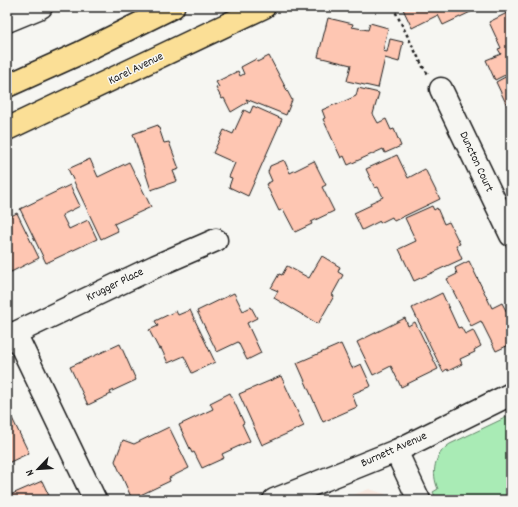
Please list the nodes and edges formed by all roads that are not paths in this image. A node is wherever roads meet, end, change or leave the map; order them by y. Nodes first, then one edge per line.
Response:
1 (41, 7) edge
2 (173, 7) edge
3 (264, 7) edge
4 (7, 21) edge
5 (7, 86) edge
6 (441, 89) road end
7 (7, 130) edge
8 (511, 235) edge
9 (216, 240) dead end
10 (11, 335) edge
11 (511, 394) edge
12 (396, 451) junction
13 (95, 500) edge
14 (274, 500) edge
15 (419, 500) edge

1 - 4 street
2 - 5 main road
3 - 7 main road, Karel Avenue
6 - 8 street, Duncton Court
9 - 10 street, Krugger Place
10 - 13 street, Krugger Place
11 - 12 street, Burnett Avenue
12 - 14 street, Burnett Avenue
12 - 15 street

